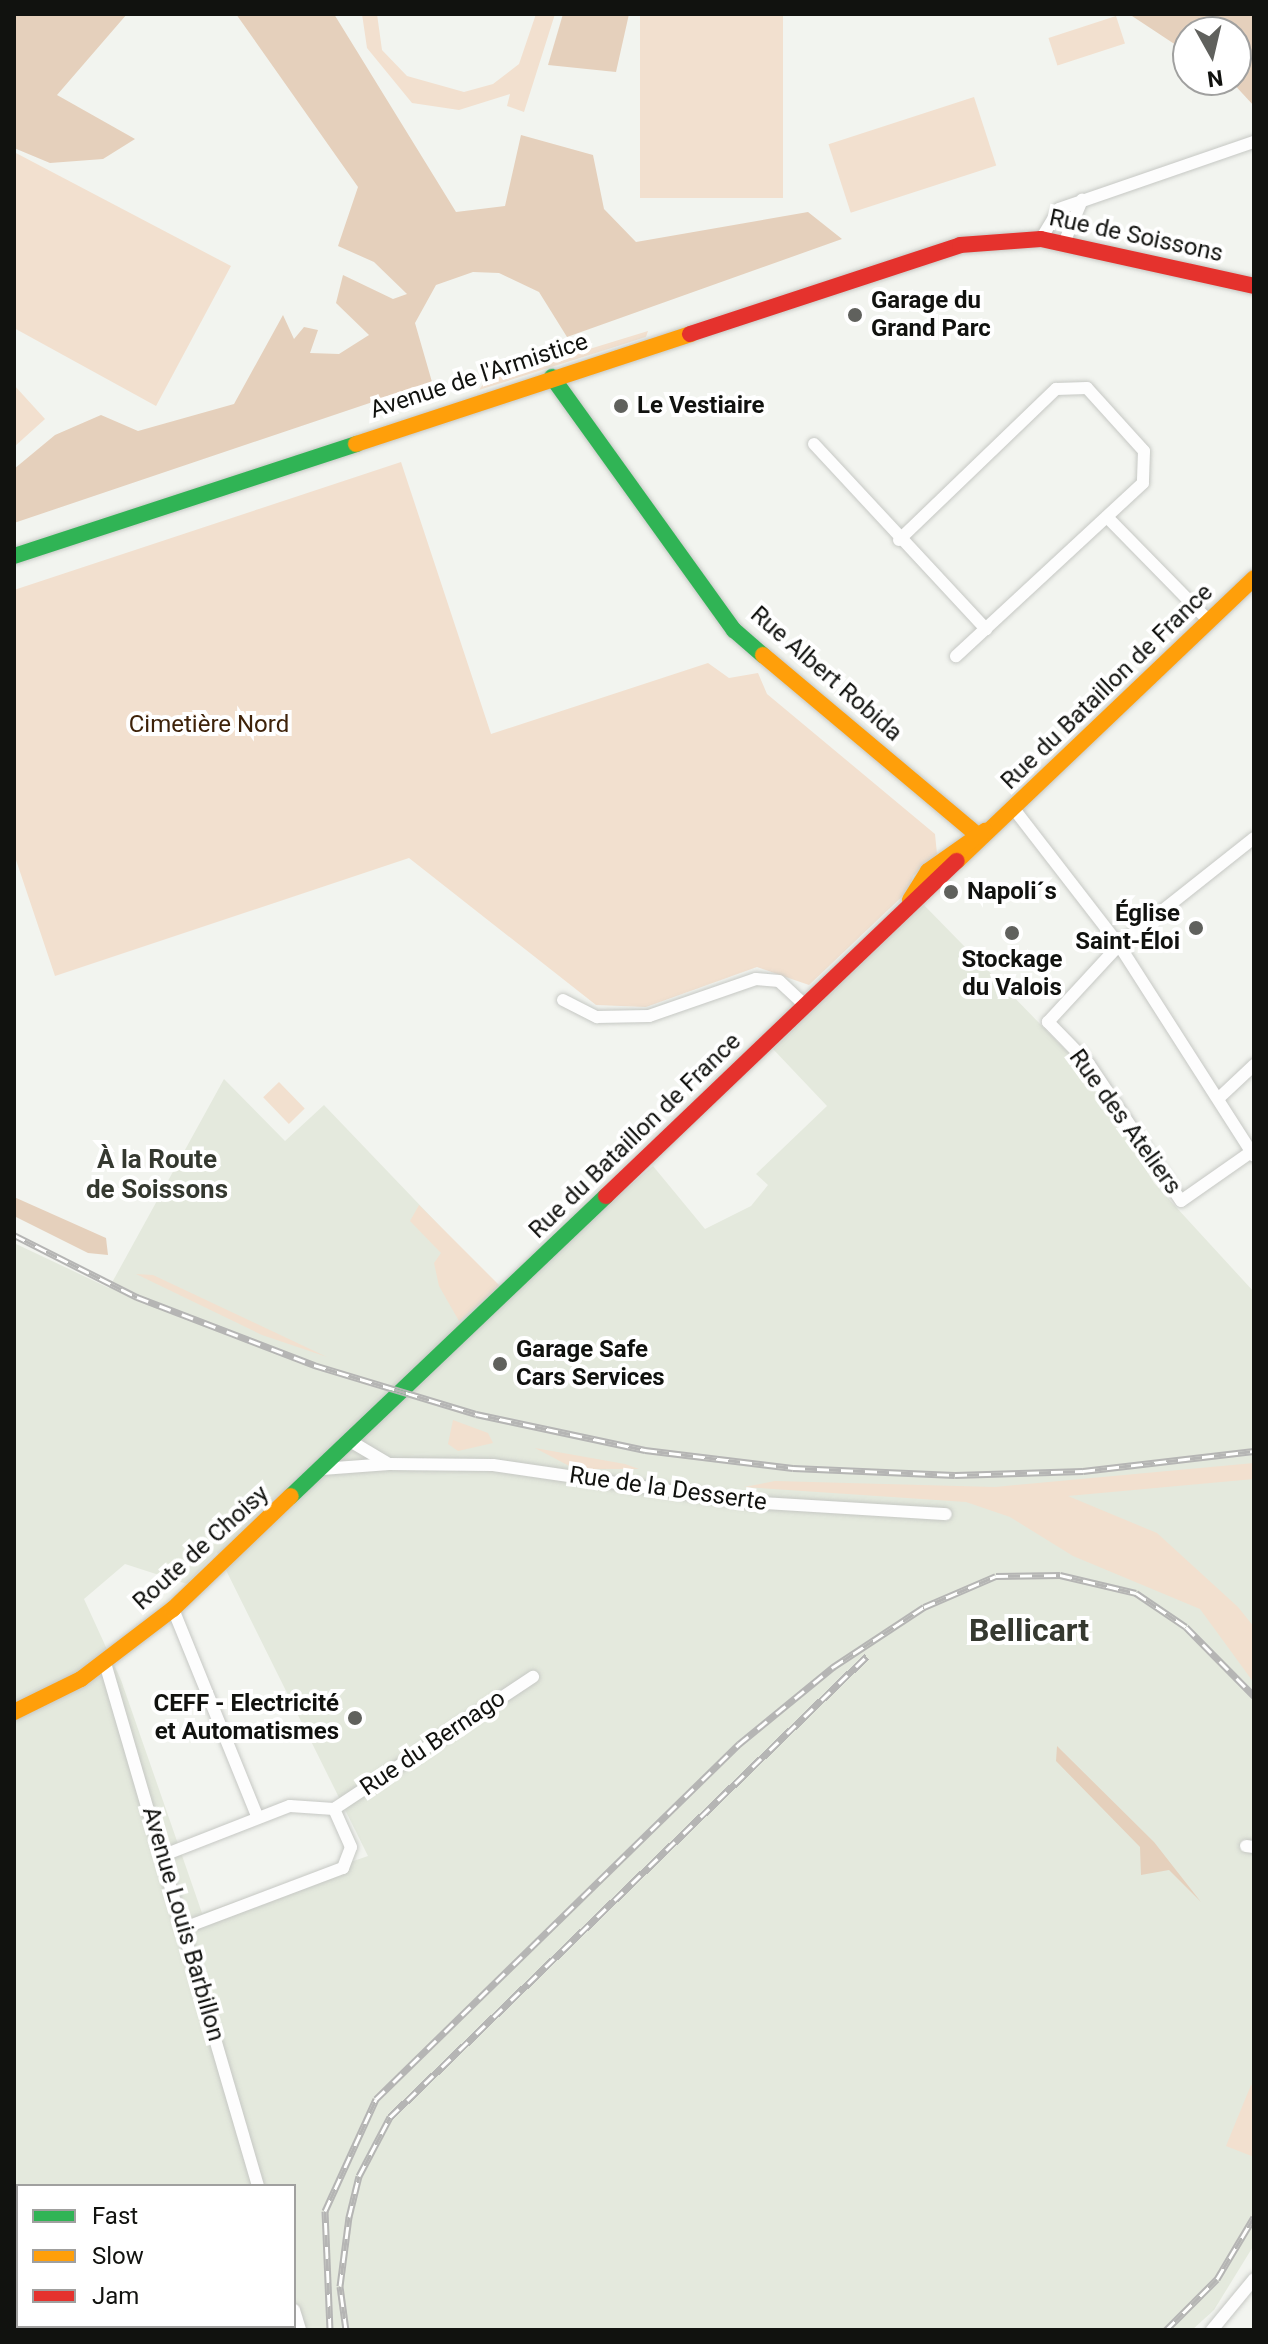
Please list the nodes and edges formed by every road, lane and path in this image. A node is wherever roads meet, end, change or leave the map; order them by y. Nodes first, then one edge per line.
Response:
1 (1253, 142) edge
2 (1082, 200) junction
3 (1041, 239) junction
4 (1064, 243) junction
5 (960, 245) joint
6 (1254, 286) edge
7 (552, 377) junction
8 (814, 444) dead end
9 (1107, 517) junction
10 (899, 540) junction
11 (14, 556) edge
12 (1254, 578) edge
13 (1209, 621) junction
14 (986, 629) junction
15 (956, 656) dead end
16 (1014, 809) junction
17 (984, 832) junction
18 (1254, 838) edge
19 (1119, 945) junction
20 (563, 1000) dead end
21 (805, 1005) junction
22 (1254, 1065) edge
23 (1220, 1097) junction
24 (1253, 1154) edge
25 (402, 1393) joint
26 (350, 1441) junction
27 (389, 1464) junction
28 (322, 1469) junction
29 (946, 1514) dead end
30 (173, 1609) junction
31 (105, 1663) junction
32 (533, 1677) dead end
33 (14, 1712) edge
34 (334, 1809) junction
35 (257, 1816) junction
36 (164, 1855) junction
37 (184, 1928) junction
38 (257, 2184) edge
39 (1254, 2279) edge
40 (1212, 2330) edge

1 - 2 street
2 - 3 street
2 - 4 street
3 - 4 street, Rue de Soissons
3 - 5 street, Rue de Soissons
4 - 6 street, Rue de Soissons
5 - 7 street, Avenue de l'Armistice
7 - 11 street, Avenue de l'Armistice
7 - 17 street, Rue Albert Robida
8 - 10 street
9 - 10 street
9 - 13 street
9 - 14 street
10 - 14 street
12 - 13 street, Rue du Bataillon de France
13 - 16 street, Rue du Bataillon de France
14 - 15 street
16 - 17 street, Rue du Bataillon de France
16 - 19 street
17 - 21 street, Rue du Bataillon de France
18 - 19 street, Rue des Ateliers
19 - 23 street
19 - 24 street, Rue des Ateliers
20 - 21 street
21 - 25 street, Rue du Bataillon de France
22 - 23 street
23 - 24 street
25 - 26 street, Route de Choisy
26 - 27 street, Rue de la Desserte
26 - 28 street, Route de Choisy
27 - 28 street, Rue de la Desserte
27 - 29 street, Rue de la Desserte
28 - 30 street, Route de Choisy
30 - 31 street, Route de Choisy
30 - 35 street
31 - 33 street, Route de Choisy
31 - 36 street, Avenue Louis Barbillon
32 - 34 street, Rue du Bernago
34 - 35 street, Rue du Bernago
34 - 37 street, Rue du Bernago
35 - 36 street, Rue du Bernago
36 - 37 street, Avenue Louis Barbillon
37 - 38 street, Avenue Louis Barbillon
39 - 40 street

